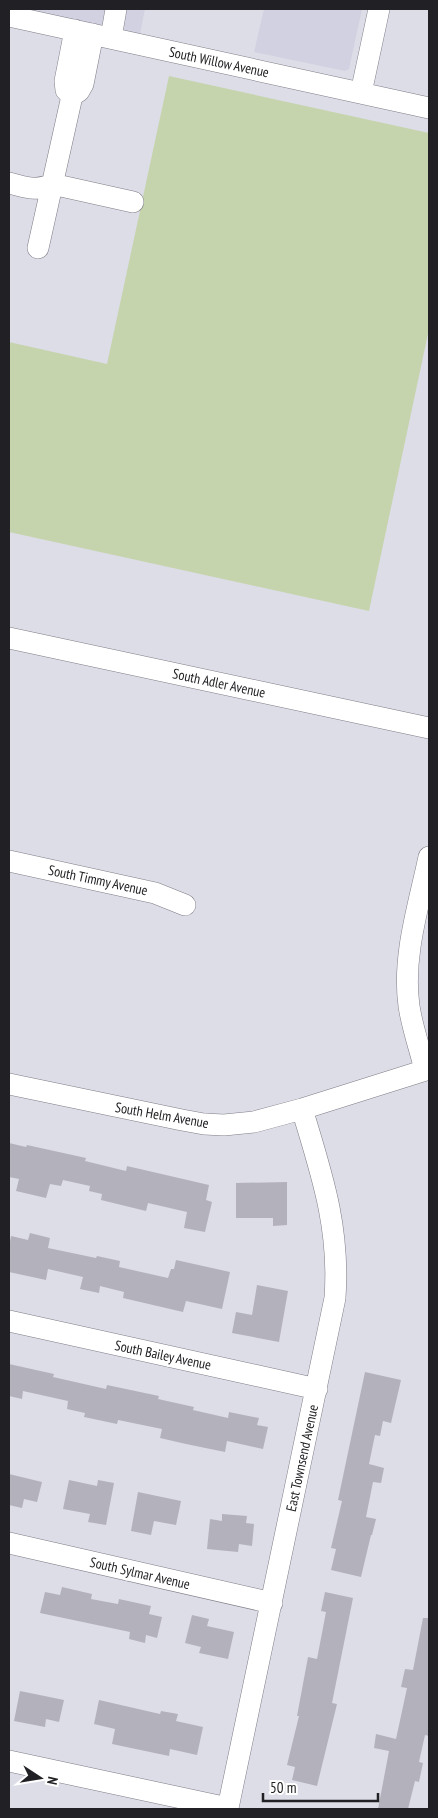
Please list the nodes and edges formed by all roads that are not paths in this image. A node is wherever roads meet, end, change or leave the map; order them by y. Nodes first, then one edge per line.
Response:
1 (116, 9) edge
2 (379, 9) edge
3 (9, 16) edge
4 (93, 34) junction
5 (361, 93) junction
6 (429, 108) edge
7 (9, 184) edge
8 (52, 184) junction
9 (133, 202) dead end
10 (38, 248) dead end
11 (9, 638) edge
12 (429, 728) edge
13 (429, 857) edge
14 (9, 862) edge
15 (185, 905) dead end
16 (427, 1070) edge
17 (9, 1084) edge
18 (302, 1109) junction
19 (9, 1321) edge
20 (317, 1389) junction
21 (9, 1543) edge
22 (272, 1603) junction
23 (9, 1761) edge

1 - 4 street
2 - 5 street
3 - 4 street, South Willow Avenue
4 - 5 street, South Willow Avenue
4 - 8 street
5 - 6 street, South Willow Avenue
7 - 8 street
8 - 9 street
8 - 10 street
11 - 12 street, South Adler Avenue
13 - 16 street
14 - 15 street, South Timmy Avenue
16 - 18 street, South Helm Avenue
17 - 18 street, South Helm Avenue
18 - 20 street, East Townsend Avenue
19 - 20 street, South Bailey Avenue
20 - 22 street, East Townsend Avenue
21 - 22 street, South Sylmar Avenue
22 - 23 street, East Townsend Avenue

